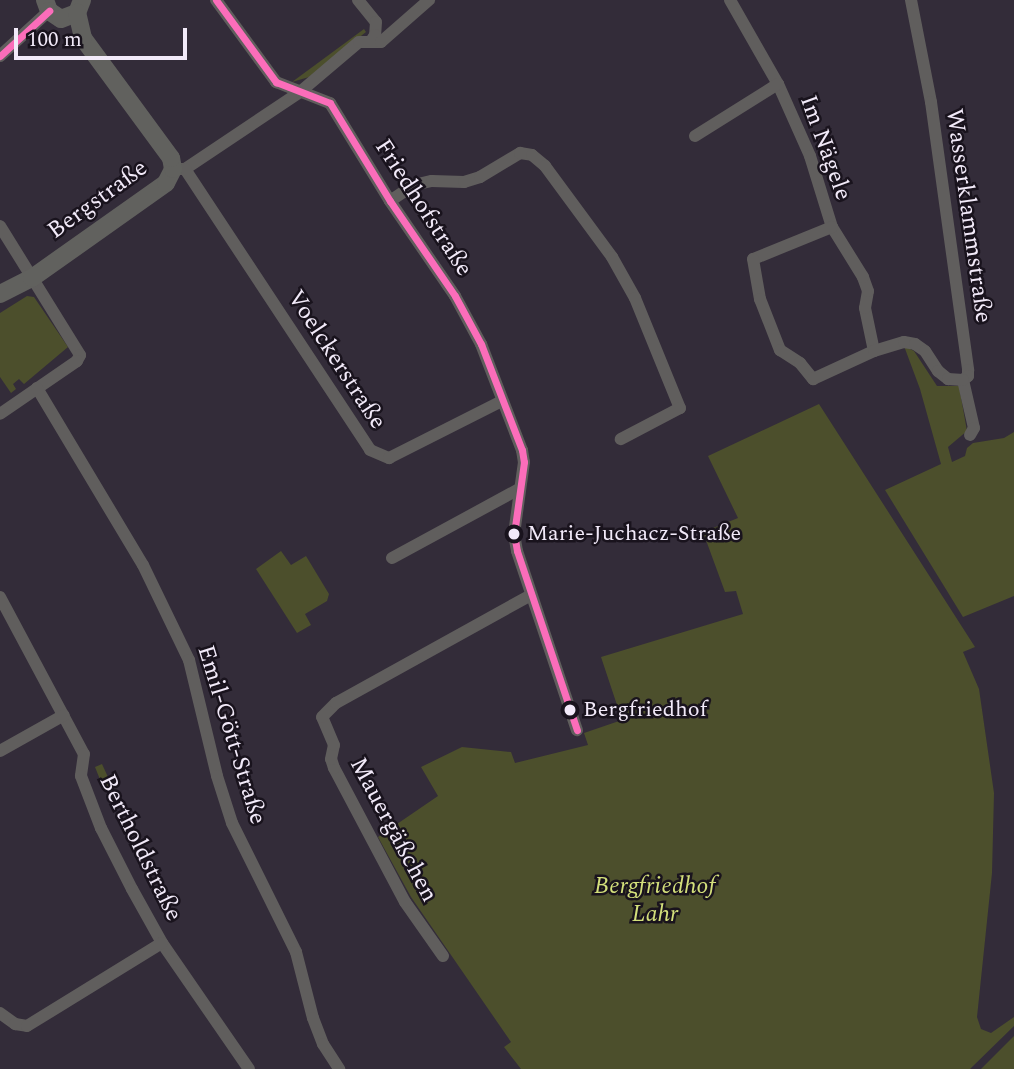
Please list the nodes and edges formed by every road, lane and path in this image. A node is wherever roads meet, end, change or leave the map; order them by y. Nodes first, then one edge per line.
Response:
1 (216, 0) edge
2 (358, 0) edge
3 (429, 0) edge
4 (730, 0) edge
5 (911, 0) edge
6 (47, 6) edge
7 (76, 15) edge
8 (371, 41) junction
9 (0, 56) edge
10 (778, 84) junction
11 (300, 92) junction
12 (695, 136) dead end
13 (179, 169) junction
14 (390, 201) junction
15 (0, 226) edge
16 (832, 227) junction
17 (32, 278) junction
18 (0, 294) edge
19 (874, 351) junction
20 (963, 380) junction
21 (37, 388) junction
22 (502, 401) junction
23 (0, 414) edge
24 (970, 435) dead end
25 (621, 439) dead end
26 (519, 488) junction
27 (392, 558) dead end
28 (531, 595) junction
29 (0, 597) edge
30 (64, 715) junction
31 (577, 730) dead end
32 (0, 751) edge
33 (162, 943) junction
34 (443, 956) dead end
35 (0, 1013) edge
36 (249, 1069) edge
37 (339, 1069) edge

1 - 11 street, Friedhofstraße
2 - 8 street
3 - 8 street, Bergstraße
4 - 10 street, Im Nägele
5 - 20 street, Wasserklammstraße
6 - 7 street
6 - 9 street
7 - 13 street
8 - 11 street, Bergstraße
10 - 12 street, Im Nägele
10 - 16 street, Im Nägele
11 - 13 street, Bergstraße
11 - 14 street, Friedhofstraße
13 - 17 street, Bergstraße
13 - 22 street, Voelckerstraße
14 - 22 street, Friedhofstraße
14 - 25 street
15 - 17 street
16 - 19 street, Im Nägele
16 - 19 street, Im Nägele
17 - 18 street, Bergstraße
17 - 21 street
19 - 20 street
20 - 24 street, Wasserklammstraße
21 - 23 street
21 - 37 street, Emil-Gött-Straße
22 - 26 street, Friedhofstraße
26 - 27 street
26 - 28 street, Friedhofstraße
28 - 31 street, Friedhofstraße
28 - 34 street, Mauergäßchen
29 - 30 street, Bertholdstraße
30 - 32 street
30 - 33 street, Bertholdstraße
33 - 35 street
33 - 36 street, Bertholdstraße

